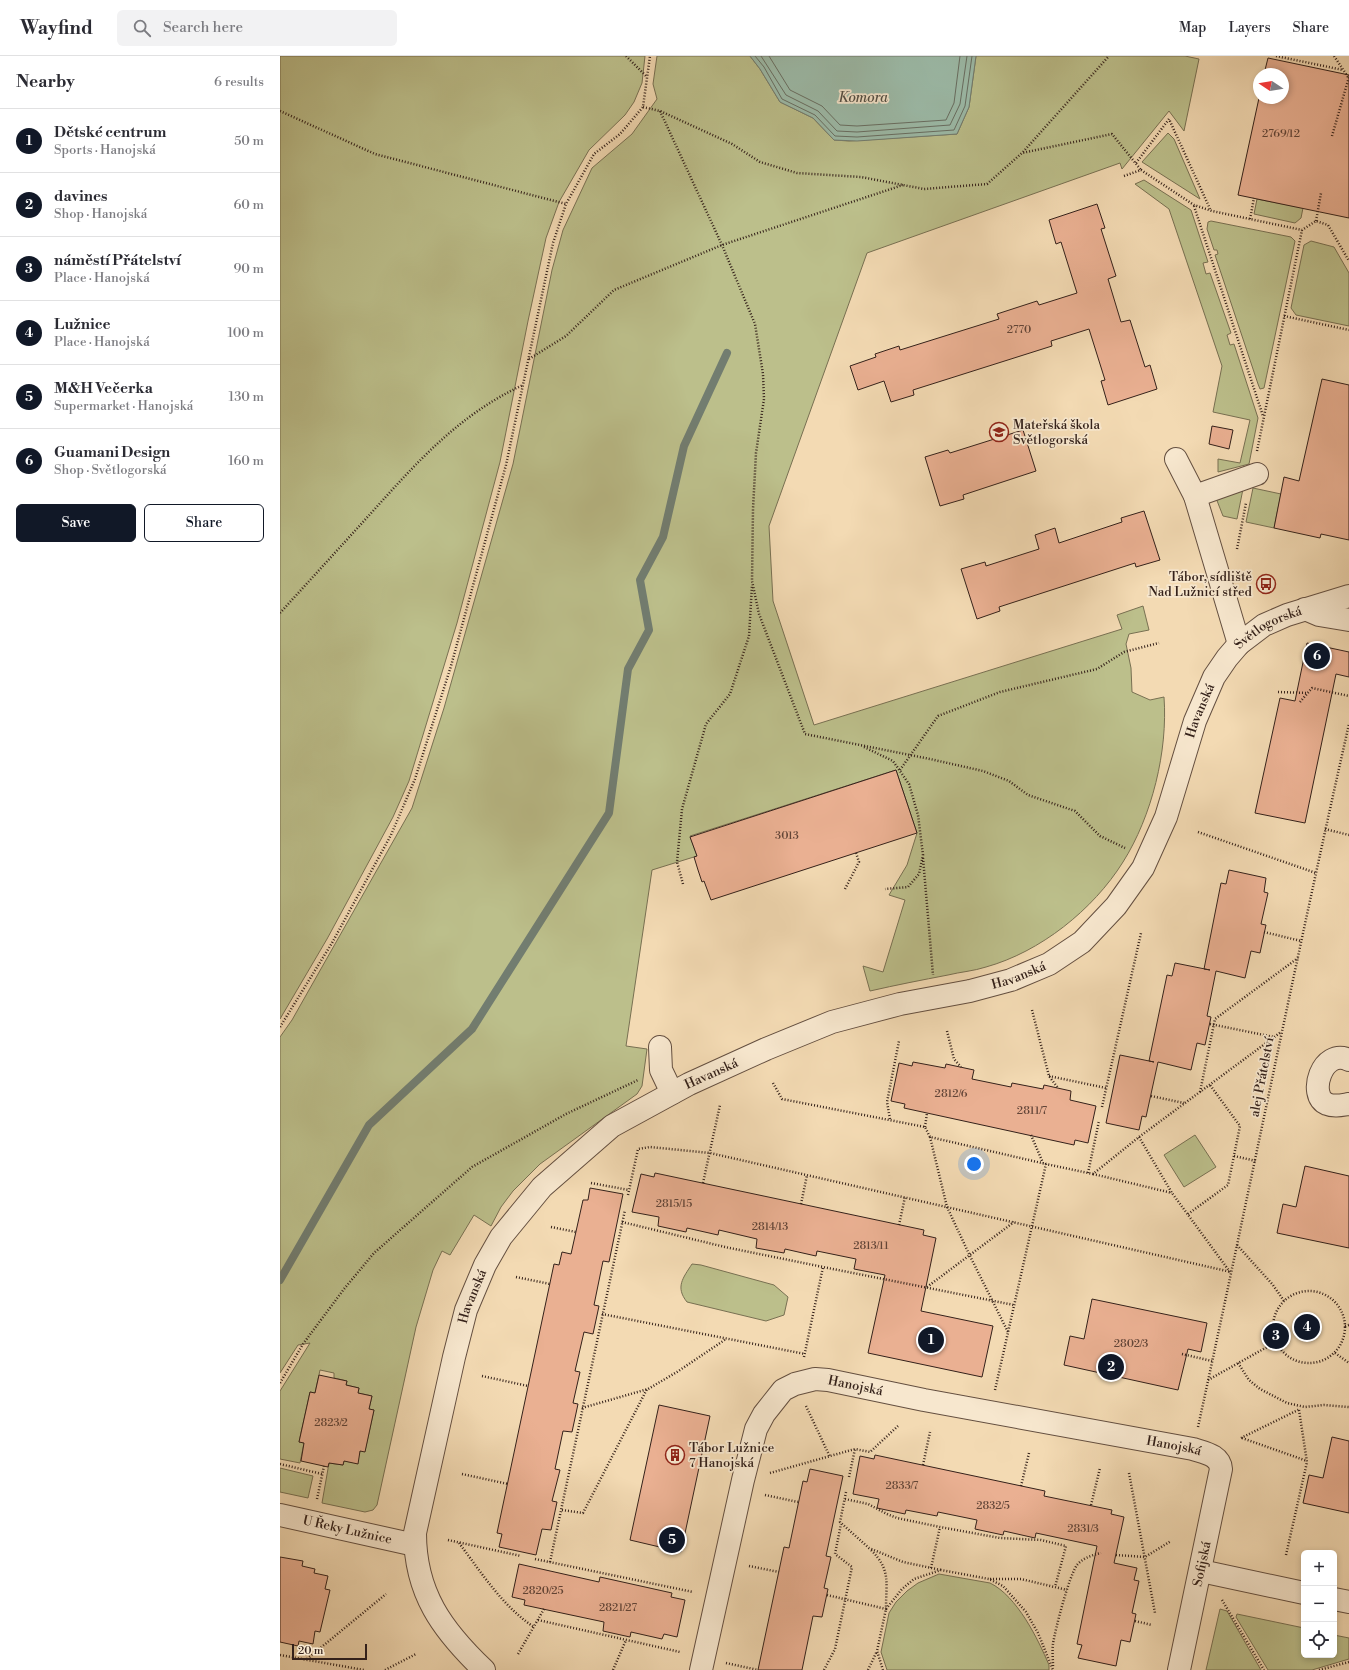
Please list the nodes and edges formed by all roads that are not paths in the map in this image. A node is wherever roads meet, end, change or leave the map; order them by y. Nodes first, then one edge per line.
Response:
1 (1176, 459) dead end
2 (1256, 465) road end
3 (1195, 496) junction
4 (1349, 596) edge
5 (1305, 609) junction
6 (1349, 620) edge
7 (1239, 644) junction
8 (660, 1047) dead end
9 (1349, 1060) edge
10 (672, 1094) junction
11 (1349, 1104) edge
12 (1217, 1459) joint
13 (280, 1514) edge
14 (415, 1545) junction
15 (1201, 1571) junction
16 (1301, 1592) edge
17 (1337, 1600) edge
18 (1349, 1602) edge
19 (695, 1662) edge
20 (484, 1670) edge
21 (1179, 1670) edge

1 - 3 street, Světlogorská
2 - 3 street
3 - 7 street, Světlogorská
4 - 5 street, Světlogorská
5 - 6 street
5 - 7 street, Světlogorská
7 - 10 street, Havanská
8 - 10 street
9 - 11 street
10 - 14 street, Havanská
12 - 15 street, Sofijská
12 - 19 street, Hanojská
13 - 14 street, U Řeky Lužnice
14 - 20 street, Havanská
15 - 16 street
15 - 21 street, Sofijská
17 - 18 street

